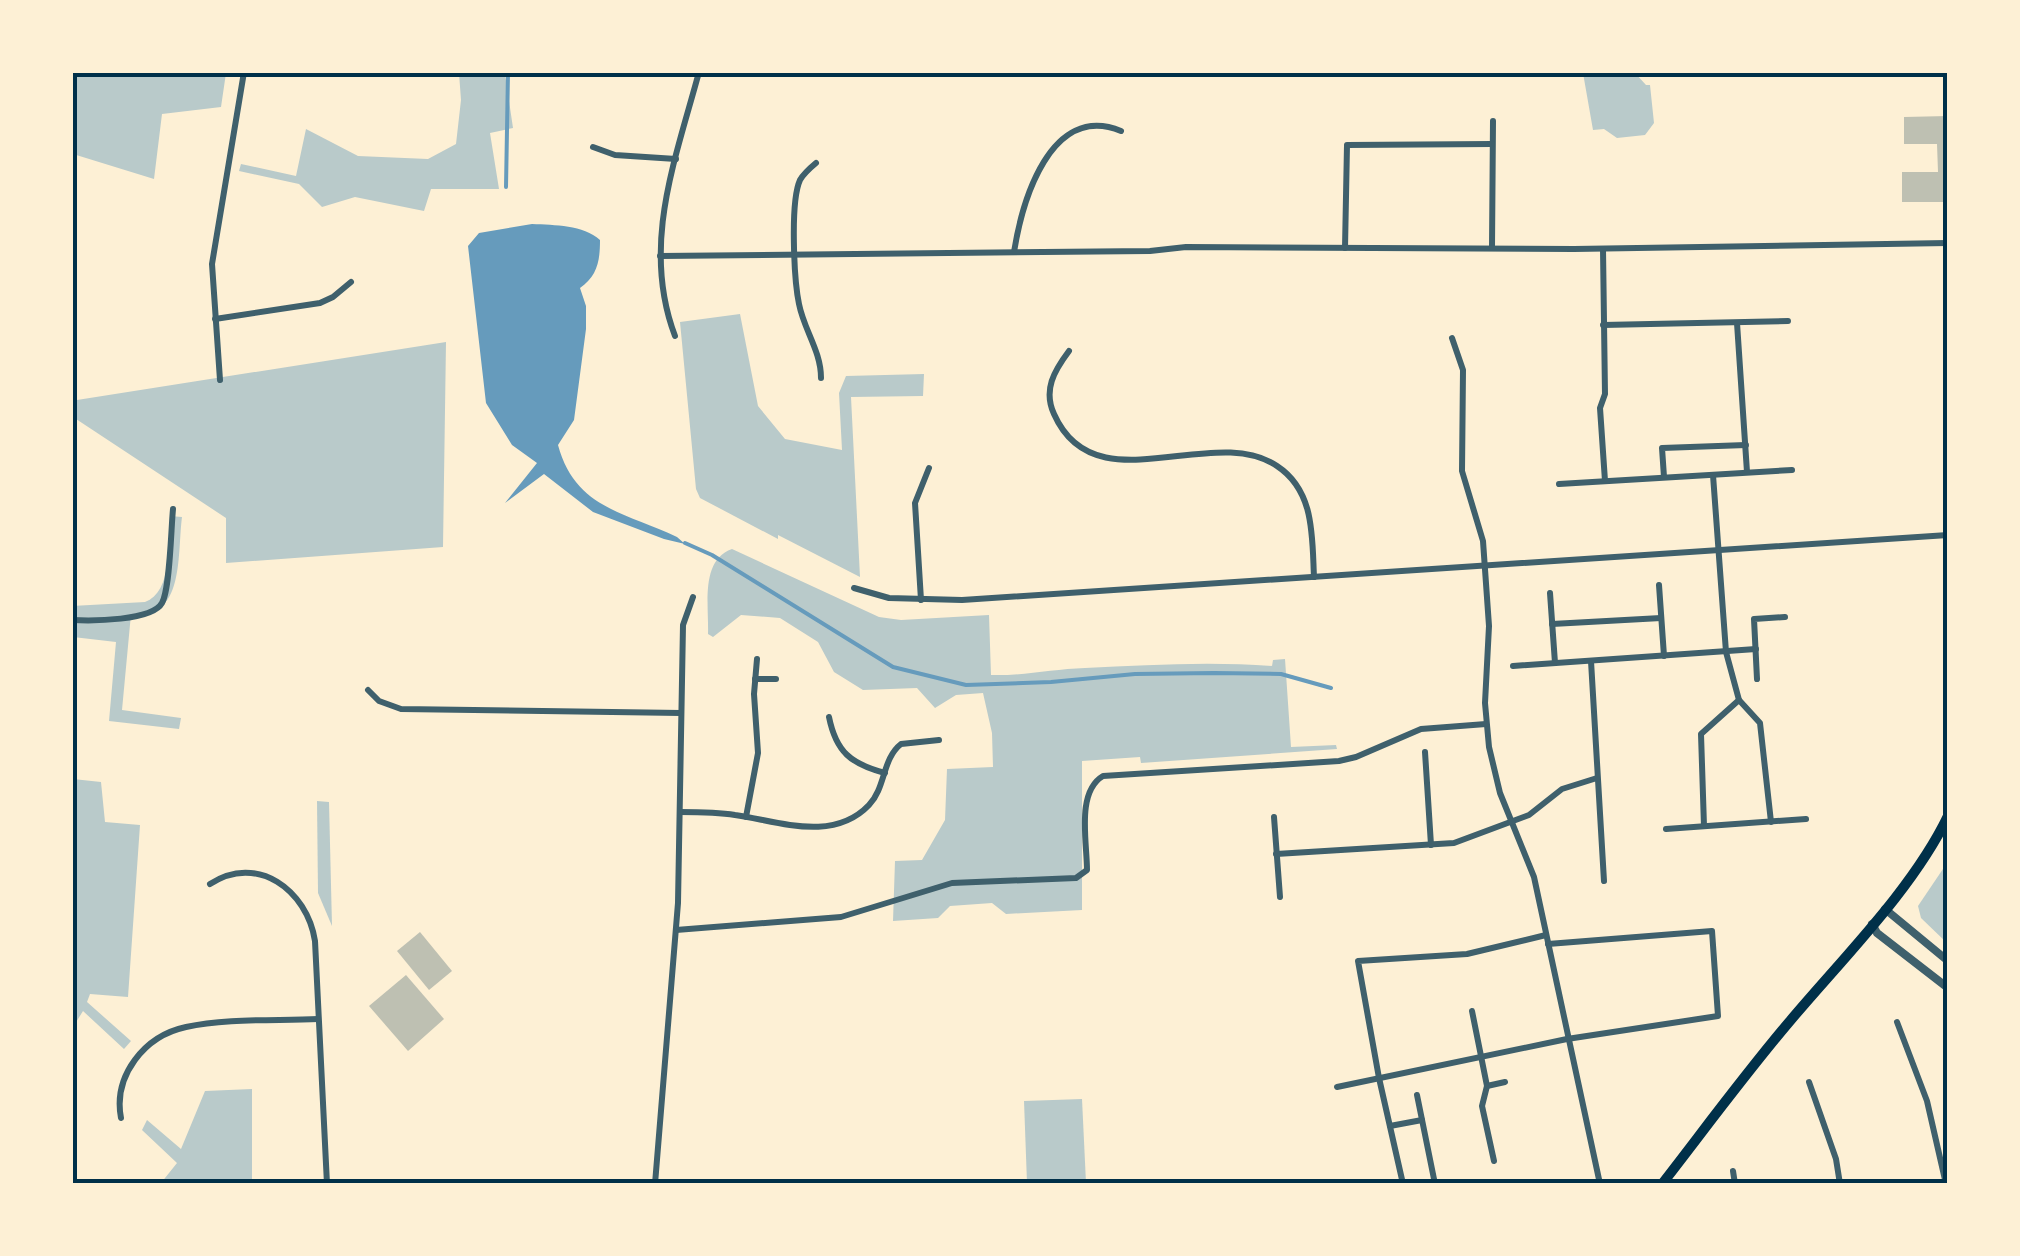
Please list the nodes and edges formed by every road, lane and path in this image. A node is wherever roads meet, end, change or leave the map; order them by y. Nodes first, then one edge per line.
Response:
1 (244, 72) edge
2 (699, 72) edge
3 (1493, 120) dead end
4 (1121, 131) dead end
5 (1492, 144) junction
6 (593, 147) dead end
7 (676, 158) junction
8 (816, 163) dead end
9 (1948, 243) edge
10 (1492, 247) junction
11 (1345, 248) junction
12 (1602, 249) junction
13 (1014, 252) junction
14 (795, 254) junction
15 (660, 256) junction
16 (352, 282) dead end
17 (214, 319) junction
18 (1788, 321) dead end
19 (1738, 323) junction
20 (1603, 325) junction
21 (676, 336) dead end
22 (1452, 338) dead end
23 (1069, 352) dead end
24 (820, 378) dead end
25 (220, 380) dead end
26 (1746, 445) junction
27 (928, 468) dead end
28 (1792, 470) dead end
29 (1747, 472) junction
30 (1712, 475) junction
31 (1664, 478) junction
32 (1605, 481) junction
33 (1559, 484) dead end
34 (173, 509) dead end
35 (1948, 535) edge
36 (1720, 550) junction
37 (1485, 566) junction
38 (1314, 577) junction
39 (1659, 585) dead end
40 (854, 588) dead end
41 (1550, 593) dead end
42 (693, 597) dead end
43 (921, 600) junction
44 (1785, 616) dead end
45 (1662, 618) junction
46 (72, 620) edge
47 (1552, 624) junction
48 (1756, 649) junction
49 (1726, 652) junction
50 (1664, 656) junction
51 (757, 659) dead end
52 (1591, 661) junction
53 (1555, 663) junction
54 (1514, 666) dead end
55 (755, 679) junction
56 (1757, 679) dead end
57 (776, 680) dead end
58 (368, 690) dead end
59 (1739, 700) junction
60 (681, 713) junction
61 (830, 717) dead end
62 (1486, 724) junction
63 (939, 740) dead end
64 (1425, 752) dead end
65 (885, 774) junction
66 (1598, 778) junction
67 (680, 812) junction
68 (1948, 816) edge
69 (746, 817) junction
70 (1274, 817) dead end
71 (1806, 819) dead end
72 (1512, 822) junction
73 (1770, 822) junction
74 (1704, 826) junction
75 (1666, 830) dead end
76 (1431, 845) junction
77 (1276, 854) junction
78 (1604, 880) dead end
79 (210, 884) dead end
80 (1280, 896) dead end
81 (1884, 908) junction
82 (1872, 924) junction
83 (676, 930) junction
84 (1547, 940) junction
85 (1948, 960) edge
86 (1948, 988) edge
87 (1472, 1012) dead end
88 (318, 1018) junction
89 (1898, 1022) dead end
90 (1567, 1039) junction
91 (1481, 1056) junction
92 (1379, 1078) junction
93 (1505, 1082) dead end
94 (1809, 1082) dead end
95 (1487, 1086) junction
96 (1337, 1087) dead end
97 (1417, 1095) dead end
98 (122, 1118) dead end
99 (1422, 1120) junction
100 (1390, 1126) junction
101 (1494, 1161) dead end
102 (1733, 1171) dead end
103 (326, 1184) edge
104 (655, 1184) edge
105 (1403, 1184) edge
106 (1435, 1184) edge
107 (1600, 1184) edge
108 (1662, 1184) edge
109 (1736, 1184) edge
110 (1840, 1184) edge
111 (1946, 1184) edge

1 - 17 street
2 - 7 street
3 - 5 street
4 - 13 street
5 - 10 street
5 - 11 street
6 - 7 street
7 - 15 street
8 - 14 street
9 - 12 street
10 - 11 street
10 - 12 street
11 - 13 street
12 - 20 street
13 - 14 street
14 - 15 street
14 - 24 street
15 - 21 street
16 - 17 street
17 - 25 street
18 - 19 street
19 - 20 street
19 - 26 street
20 - 32 street
22 - 37 street
23 - 38 street
26 - 29 street
26 - 31 street
27 - 43 street
28 - 29 street
29 - 30 street
30 - 31 street
30 - 36 street
31 - 32 street
32 - 33 street
34 - 46 street
35 - 36 street
36 - 37 street
36 - 49 street
37 - 38 street
37 - 62 street
38 - 43 street
39 - 45 street
40 - 43 street
41 - 47 street
42 - 60 street
44 - 48 street
45 - 47 street
45 - 50 street
47 - 53 street
48 - 49 street
48 - 56 street
49 - 50 street
49 - 59 street
50 - 52 street
51 - 55 street
52 - 53 street
52 - 66 street
53 - 54 street
55 - 57 street
55 - 69 street
58 - 60 street
59 - 73 street
59 - 74 street
60 - 67 street
61 - 65 street
62 - 72 street
62 - 83 street
63 - 65 street
64 - 76 street
65 - 69 street
66 - 72 street
66 - 78 street
67 - 69 street
67 - 83 street
68 - 81 main road
70 - 77 street
71 - 73 street
72 - 76 street
72 - 84 street
73 - 74 street
74 - 75 street
76 - 77 street
77 - 80 street
79 - 88 street
81 - 82 main road
81 - 85 street
82 - 86 street
82 - 108 main road
83 - 104 street
84 - 90 street
84 - 90 street
84 - 92 street
87 - 91 street
88 - 98 street
88 - 103 street
89 - 111 street
90 - 91 street
90 - 107 street
91 - 92 street
91 - 95 street
92 - 96 street
92 - 100 street
93 - 95 street
94 - 110 street
95 - 101 street
97 - 99 street
99 - 100 street
99 - 106 street
100 - 105 street
102 - 109 street

